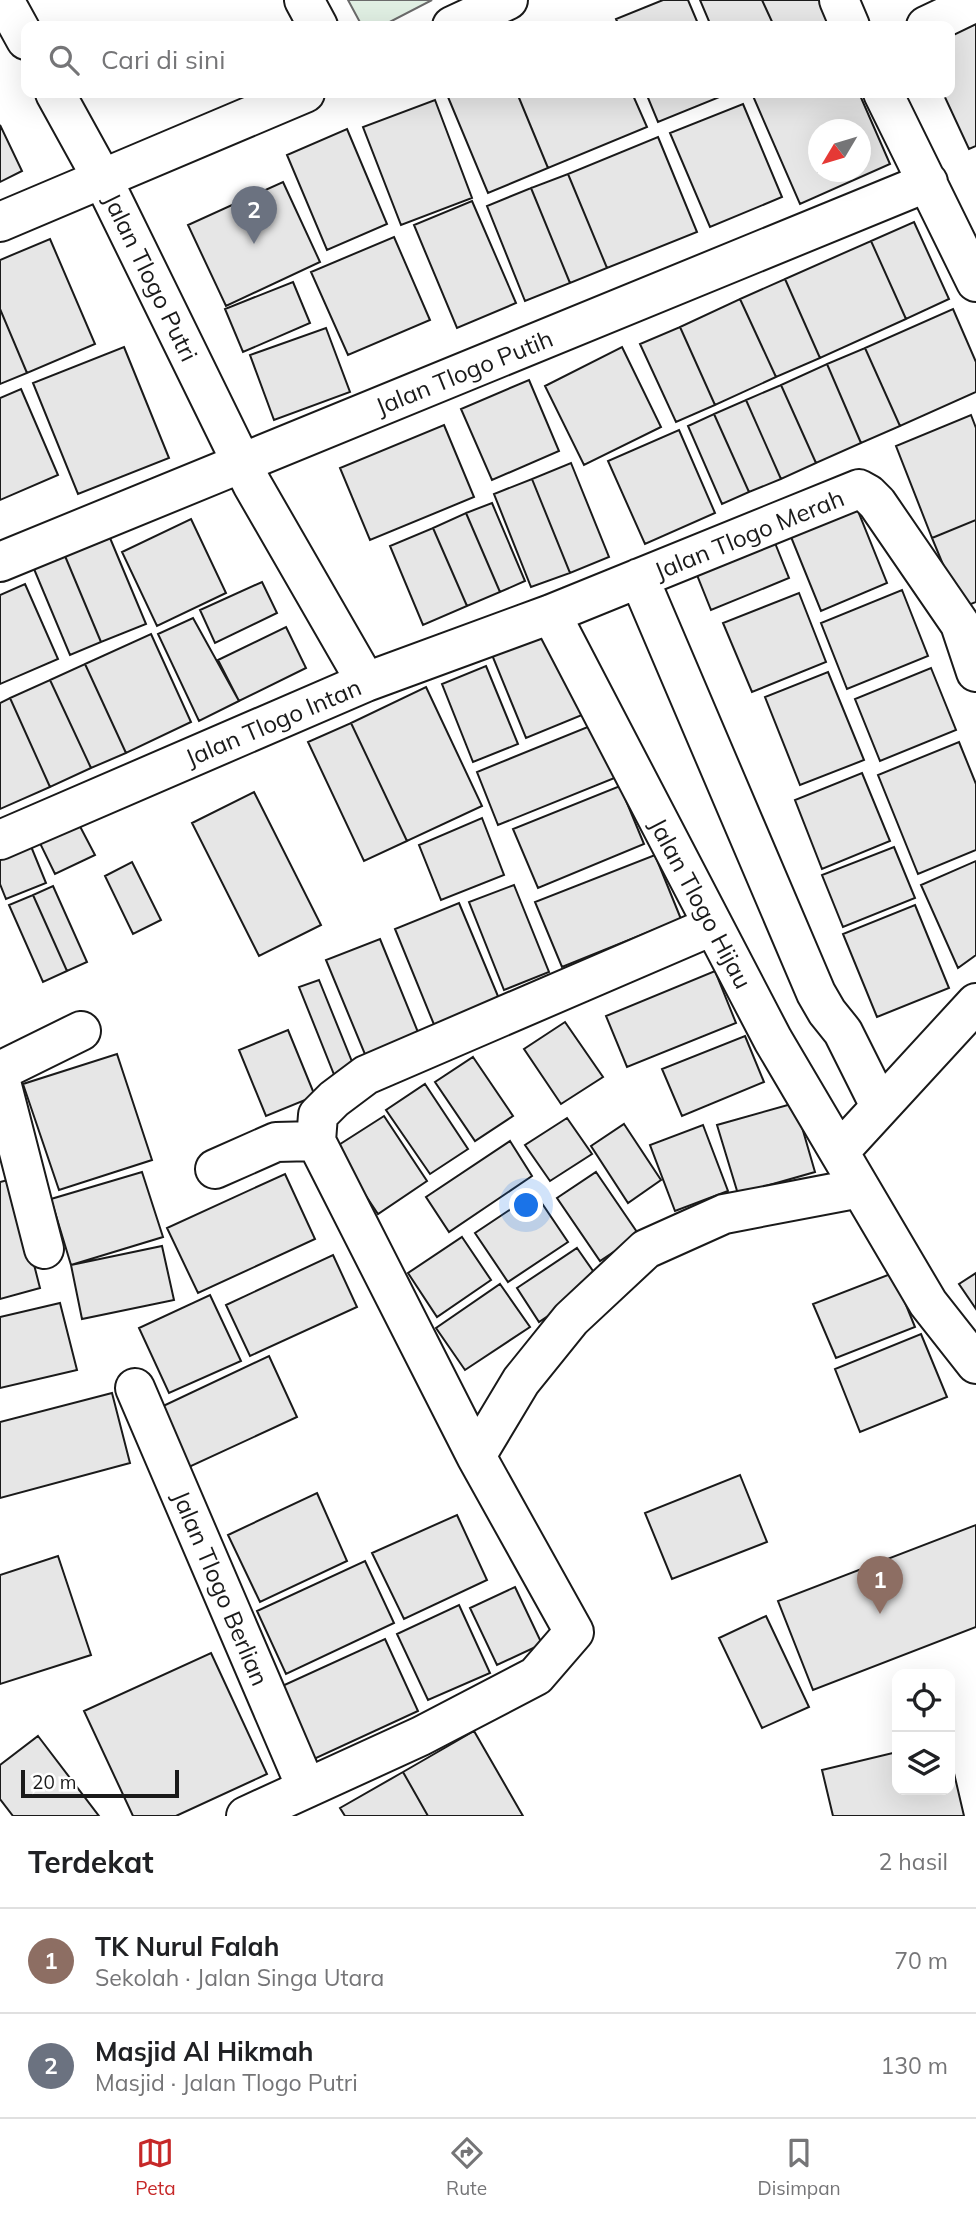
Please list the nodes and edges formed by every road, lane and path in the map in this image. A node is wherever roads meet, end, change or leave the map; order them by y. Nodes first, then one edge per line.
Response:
1 (4, 0) edge
2 (304, 0) edge
3 (508, 0) edge
4 (839, 0) edge
5 (976, 2) edge
6 (315, 21) edge
7 (463, 21) edge
8 (848, 21) edge
9 (936, 21) edge
10 (21, 31) edge
11 (58, 98) edge
12 (293, 98) edge
13 (886, 98) edge
14 (103, 180) junction
15 (928, 182) junction
16 (0, 222) edge
17 (976, 282) edge
18 (243, 463) junction
19 (0, 562) edge
20 (639, 578) junction
21 (551, 614) junction
22 (976, 672) edge
23 (366, 682) junction
24 (0, 840) edge
25 (712, 926) junction
26 (976, 1003) edge
27 (81, 1031) dead end
28 (0, 1071) edge
29 (0, 1078) edge
30 (880, 1106) junction
31 (316, 1141) junction
32 (839, 1152) junction
33 (215, 1169) dead end
34 (860, 1188) junction
35 (44, 1249) dead end
36 (976, 1364) edge
37 (135, 1388) dead end
38 (476, 1456) junction
39 (306, 1787) junction
40 (246, 1816) edge

1 - 10 street
2 - 6 street
3 - 7 street
4 - 8 street
5 - 9 street
11 - 14 street, Jalan Tlogo Putri
12 - 14 street
13 - 15 street
14 - 16 street
14 - 18 street, Jalan Tlogo Putri
15 - 17 street
15 - 18 street, Jalan Tlogo Putih
18 - 19 street, Jalan Tlogo Putih
18 - 23 street, Jalan Tlogo Putri
20 - 21 street, Jalan Tlogo Merah
20 - 22 street, Jalan Tlogo Merah
20 - 30 street
21 - 23 street, Jalan Tlogo Intan
21 - 25 street, Jalan Tlogo Hijau
23 - 24 street, Jalan Tlogo Intan
25 - 31 street
25 - 32 street, Jalan Tlogo Hijau
26 - 30 street
27 - 28 street
29 - 35 street
30 - 32 street
31 - 33 street
31 - 38 street
32 - 34 street, Jalan Tlogo Hijau
34 - 36 street, Jalan Tlogo Hijau
34 - 38 street
37 - 39 street, Jalan Tlogo Berlian
38 - 39 street
39 - 40 street

